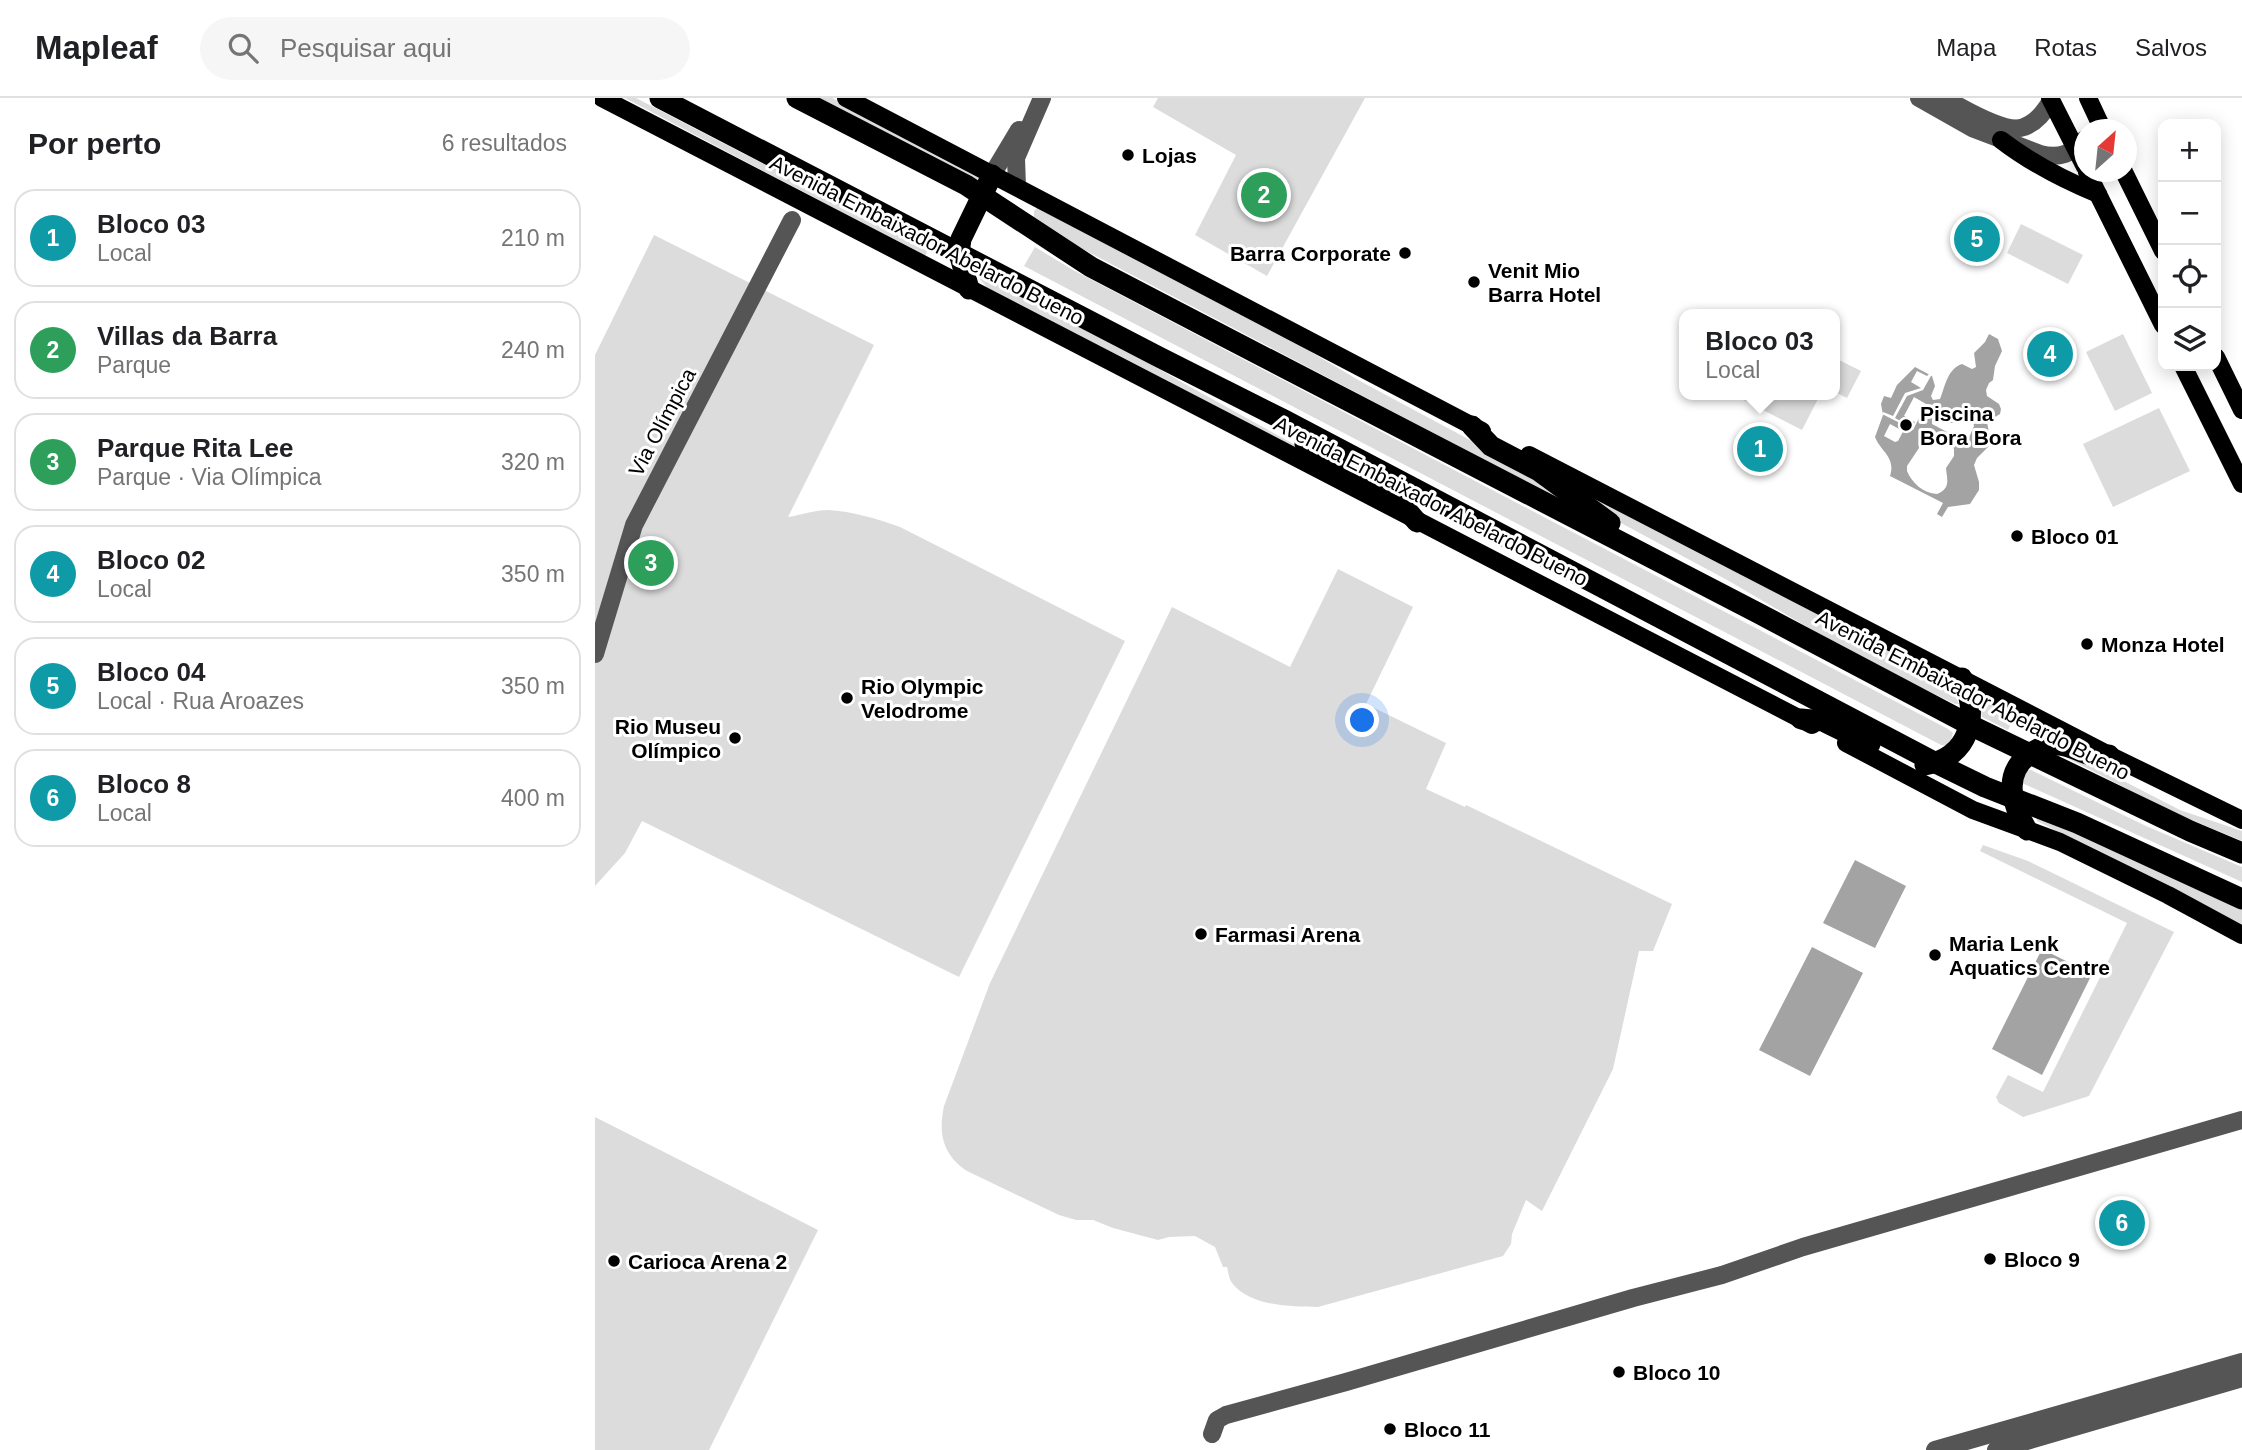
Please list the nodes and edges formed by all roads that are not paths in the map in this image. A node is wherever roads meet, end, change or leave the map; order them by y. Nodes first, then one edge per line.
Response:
1 (602, 98) edge
2 (646, 98) edge
3 (660, 98) edge
4 (797, 98) edge
5 (846, 98) edge
6 (1919, 98) edge
7 (1944, 98) edge
8 (2088, 98) edge
9 (2051, 100) edge
10 (1040, 102) edge
11 (693, 115) junction
12 (2095, 119) edge
13 (2074, 135) edge
14 (2001, 140) junction
15 (2074, 148) edge
16 (992, 175) junction
17 (2092, 182) edge
18 (2129, 182) edge
19 (1017, 187) junction
20 (2098, 194) junction
21 (982, 195) junction
22 (792, 220) dead end
23 (2160, 245) edge
24 (959, 253) junction
25 (969, 289) junction
26 (2158, 315) edge
27 (1159, 358) junction
28 (2221, 367) edge
29 (2186, 371) edge
30 (2242, 410) edge
31 (1472, 426) junction
32 (2242, 484) edge
33 (1417, 522) junction
34 (1758, 612) junction
35 (595, 654) edge
36 (1962, 678) junction
37 (1801, 719) junction
38 (1970, 725) junction
39 (2029, 753) junction
40 (2109, 755) junction
41 (1936, 763) junction
42 (2012, 798) junction
43 (2242, 820) edge
44 (2027, 830) junction
45 (2242, 853) edge
46 (2242, 899) edge
47 (2242, 935) edge
48 (2242, 1120) edge
49 (2242, 1362) edge
50 (2242, 1378) edge
51 (2171, 1391) junction
52 (1212, 1434) dead end
53 (1935, 1450) edge
54 (1996, 1450) edge

1 - 25 main road, Avenida Embaixador Abelardo Bueno
2 - 11 highway
3 - 11 highway, Avenida Embaixador Abelardo Bueno
4 - 21 highway, Avenida Embaixador Abelardo Bueno
5 - 16 main road, Avenida Embaixador Abelardo Bueno
6 - 14 street
7 - 9 street
8 - 12 main road
9 - 13 main road
10 - 16 street
10 - 19 street
11 - 24 highway, Avenida Embaixador Abelardo Bueno
14 - 15 street
14 - 20 main road
16 - 19 main road, Avenida Embaixador Abelardo Bueno
16 - 21 highway
17 - 20 main road
18 - 23 main road
19 - 31 main road, Avenida Embaixador Abelardo Bueno
20 - 26 main road
21 - 24 highway
21 - 34 highway, Avenida Embaixador Abelardo Bueno
22 - 35 street, Via Olímpica
24 - 25 highway
24 - 27 highway, Avenida Embaixador Abelardo Bueno
25 - 33 main road, Avenida Embaixador Abelardo Bueno
27 - 33 highway
27 - 41 highway, Avenida Embaixador Abelardo Bueno
28 - 30 main road
29 - 32 main road
31 - 34 highway
31 - 36 main road, Avenida Embaixador Abelardo Bueno
33 - 37 main road, Avenida Embaixador Abelardo Bueno
34 - 38 highway, Avenida Embaixador Abelardo Bueno
36 - 38 highway
36 - 40 main road, Avenida Embaixador Abelardo Bueno
37 - 41 highway
37 - 44 main road, Avenida Embaixador Abelardo Bueno
38 - 39 highway, Avenida Embaixador Abelardo Bueno
38 - 41 highway
39 - 40 highway
39 - 42 highway
39 - 45 highway, Avenida Embaixador Abelardo Bueno
40 - 43 main road, Avenida Embaixador Abelardo Bueno
41 - 42 highway, Avenida Embaixador Abelardo Bueno
42 - 44 highway
42 - 46 highway, Avenida Embaixador Abelardo Bueno
44 - 47 main road, Avenida Embaixador Abelardo Bueno
48 - 52 street
49 - 51 street
50 - 51 street
51 - 53 street
51 - 54 street

